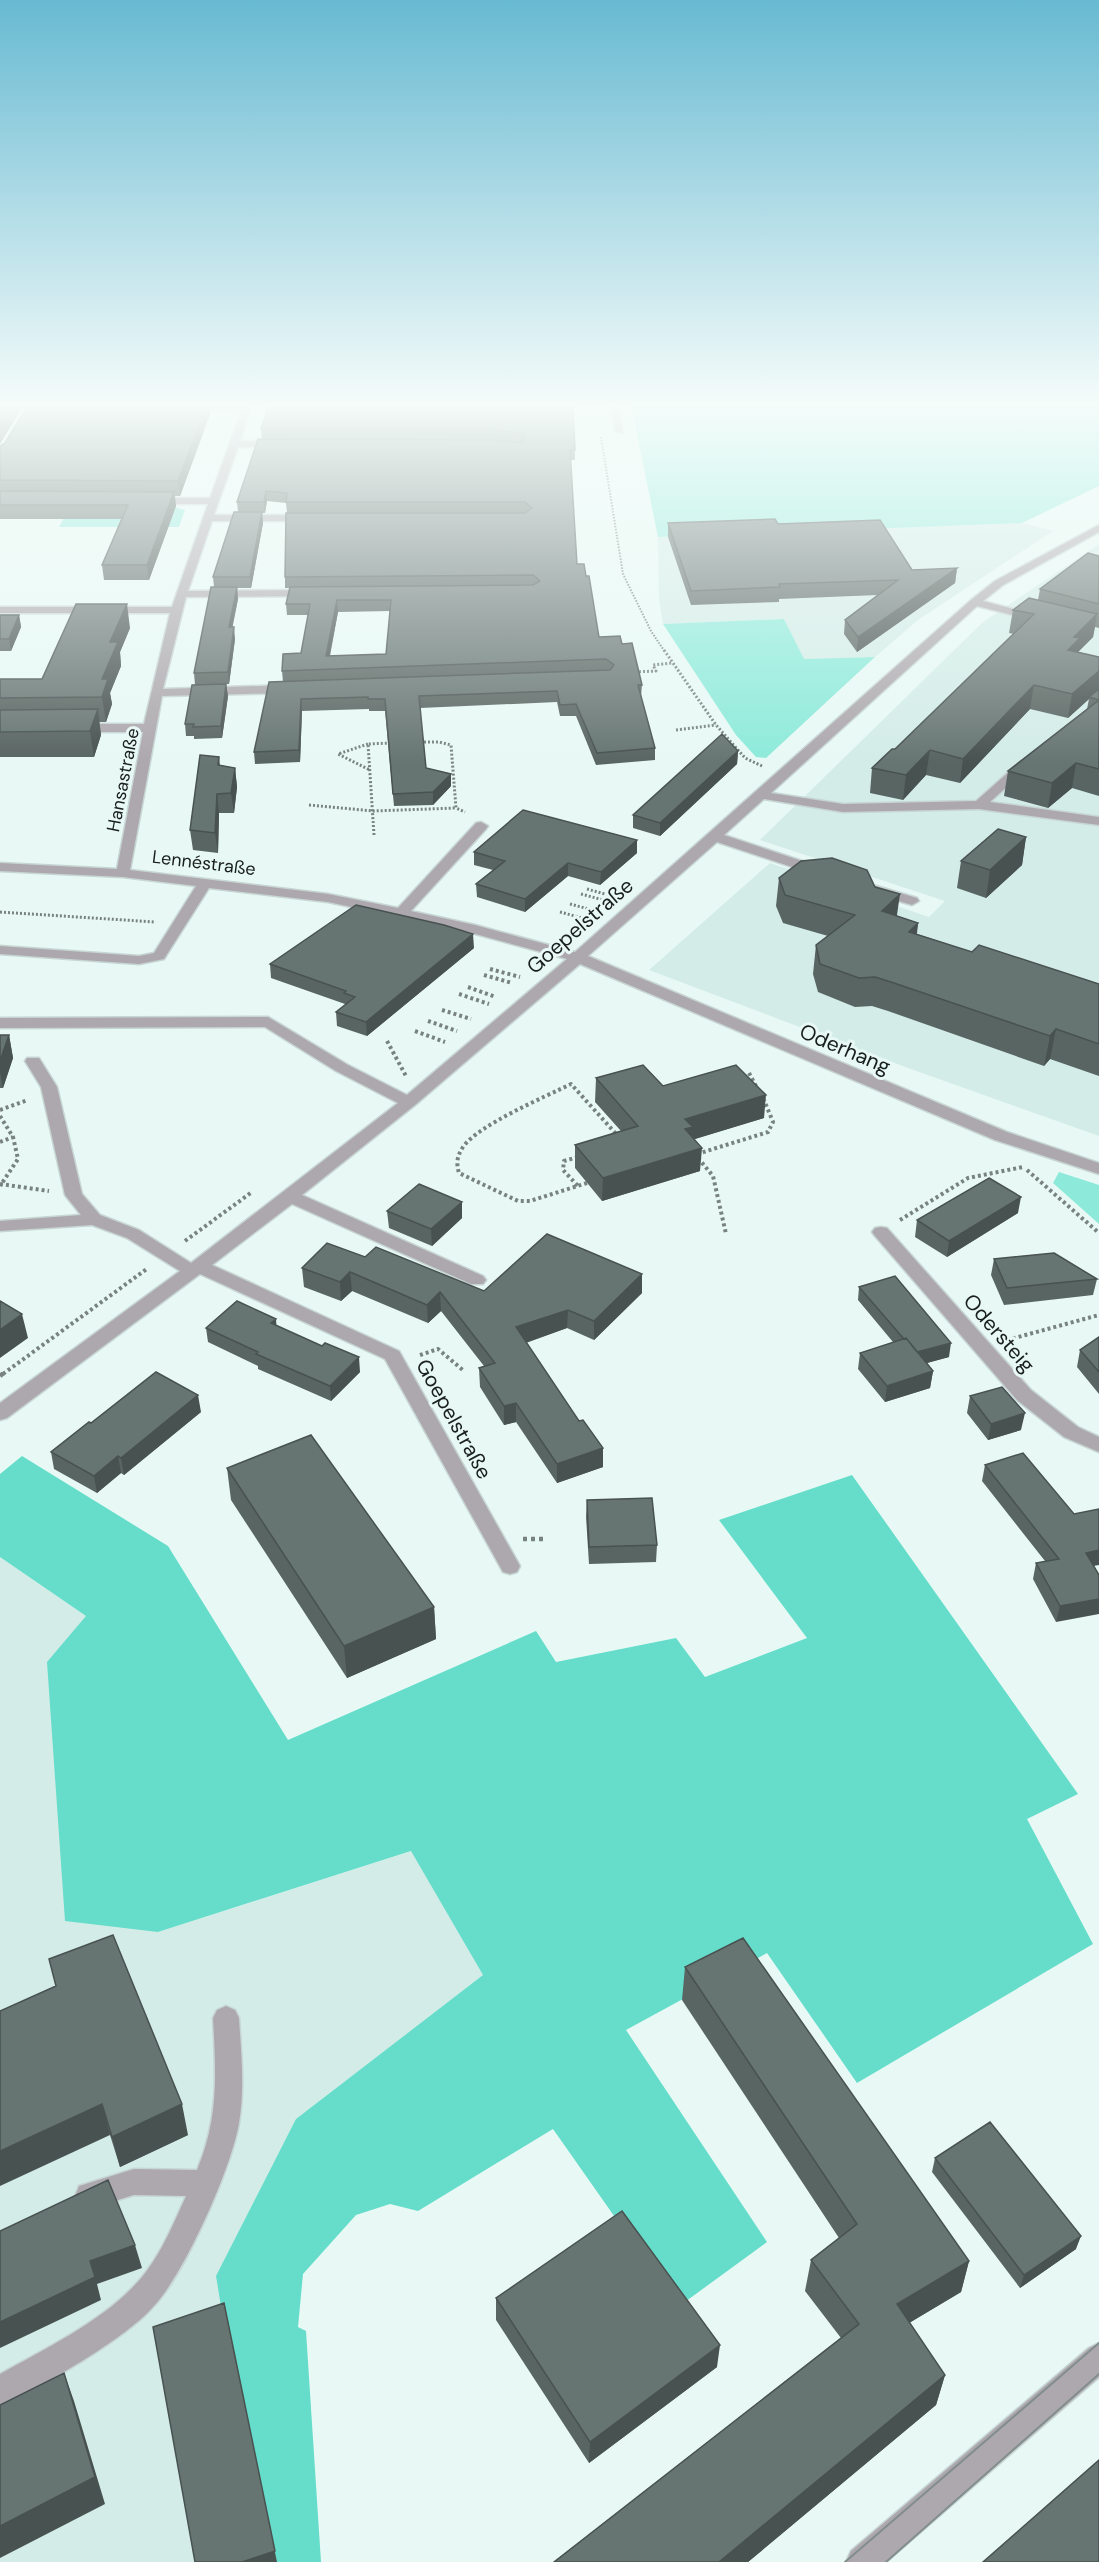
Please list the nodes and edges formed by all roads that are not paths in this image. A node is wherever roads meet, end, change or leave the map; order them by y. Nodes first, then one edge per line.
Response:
1 (206, 525) edge
2 (1099, 528) edge
3 (1077, 540) junction
4 (1094, 545) dead end
5 (323, 593) edge
6 (180, 594) junction
7 (975, 602) junction
8 (0, 610) edge
9 (176, 610) junction
10 (1046, 620) edge
11 (299, 688) edge
12 (157, 693) junction
13 (70, 728) edge
14 (151, 728) junction
15 (1039, 753) edge
16 (761, 795) junction
17 (979, 805) junction
18 (1099, 821) edge
19 (481, 826) dead end
20 (715, 837) junction
21 (0, 867) edge
22 (123, 873) junction
23 (834, 876) edge
24 (205, 883) junction
25 (867, 887) edge
26 (912, 901) dead end
27 (402, 912) junction
28 (0, 950) edge
29 (579, 958) junction
30 (0, 1023) edge
31 (33, 1062) dead end
32 (409, 1102) junction
33 (1099, 1169) edge
34 (288, 1196) junction
35 (94, 1219) junction
36 (0, 1226) edge
37 (881, 1232) road end
38 (195, 1268) junction
39 (477, 1280) dead end
40 (0, 1413) edge
41 (1099, 1445) edge
42 (510, 1566) dead end
43 (226, 2018) dead end
44 (205, 2183) junction
45 (69, 2203) edge
46 (1099, 2358) edge
47 (0, 2390) edge
48 (862, 2562) edge

1 - 6 street, Hansastraße
2 - 3 street, Goepelstraße
3 - 4 street
3 - 7 street, Goepelstraße
5 - 6 street
6 - 9 street, Hansastraße
7 - 10 street
7 - 16 street, Goepelstraße
8 - 9 street
9 - 12 street, Hansastraße
11 - 12 street
12 - 14 street, Hansastraße
13 - 14 street
14 - 22 street, Hansastraße
15 - 17 street
16 - 17 street
16 - 20 street, Goepelstraße
17 - 18 street
19 - 27 street
20 - 23 street
20 - 29 street, Goepelstraße
21 - 22 street, Lennéstraße
22 - 24 street, Lennéstraße
24 - 27 street, Lennéstraße
24 - 28 street
25 - 26 street
27 - 29 street, Lennéstraße
29 - 32 street, Goepelstraße
29 - 33 street, Oderhang
30 - 32 street
31 - 35 street
32 - 34 street, Goepelstraße
34 - 38 street, Goepelstraße
34 - 39 street
35 - 36 street
35 - 38 street
37 - 41 street, Odersteig
38 - 40 street, Goepelstraße
38 - 42 street, Goepelstraße
43 - 44 street
44 - 45 street
44 - 47 street
46 - 48 street

